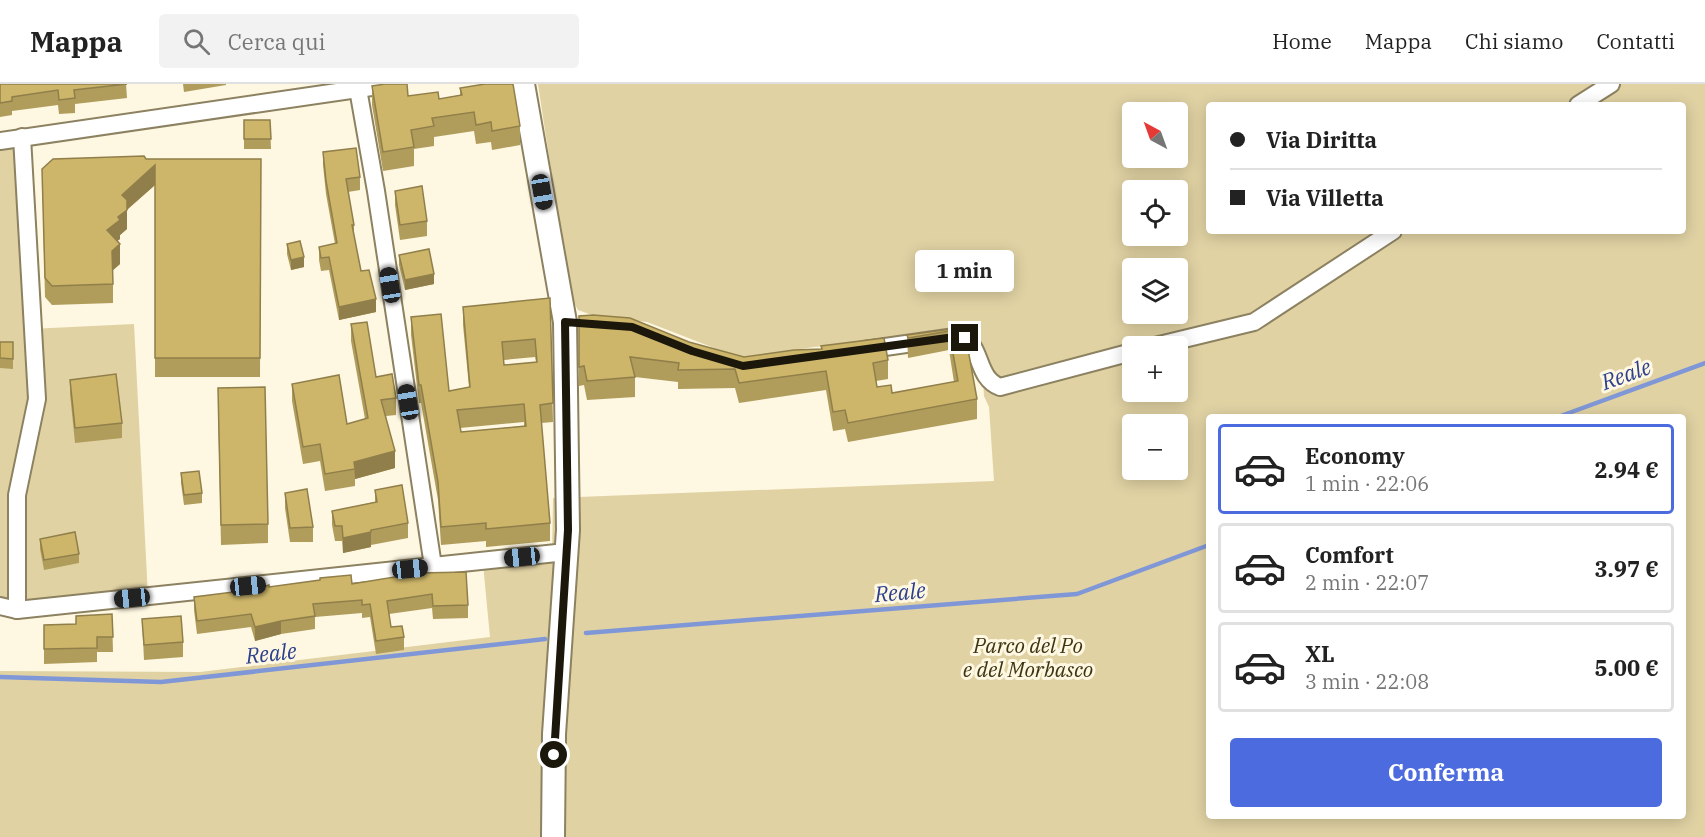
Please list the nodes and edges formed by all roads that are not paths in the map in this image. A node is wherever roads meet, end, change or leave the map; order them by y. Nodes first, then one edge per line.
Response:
1 (392, 84) edge
2 (523, 84) edge
3 (1611, 84) edge
4 (358, 89) junction
5 (1583, 102) edge
6 (22, 137) junction
7 (0, 141) edge
8 (1389, 234) edge
9 (1188, 338) edge
10 (847, 352) edge
11 (1122, 355) edge
12 (566, 552) junction
13 (433, 566) junction
14 (0, 606) edge
15 (17, 610) junction
16 (553, 837) edge

1 - 4 street
2 - 12 street
3 - 5 street
4 - 6 street
4 - 13 street
6 - 7 street
6 - 15 street
8 - 9 street
10 - 11 street
12 - 13 street
12 - 16 street
13 - 15 street
14 - 15 street

